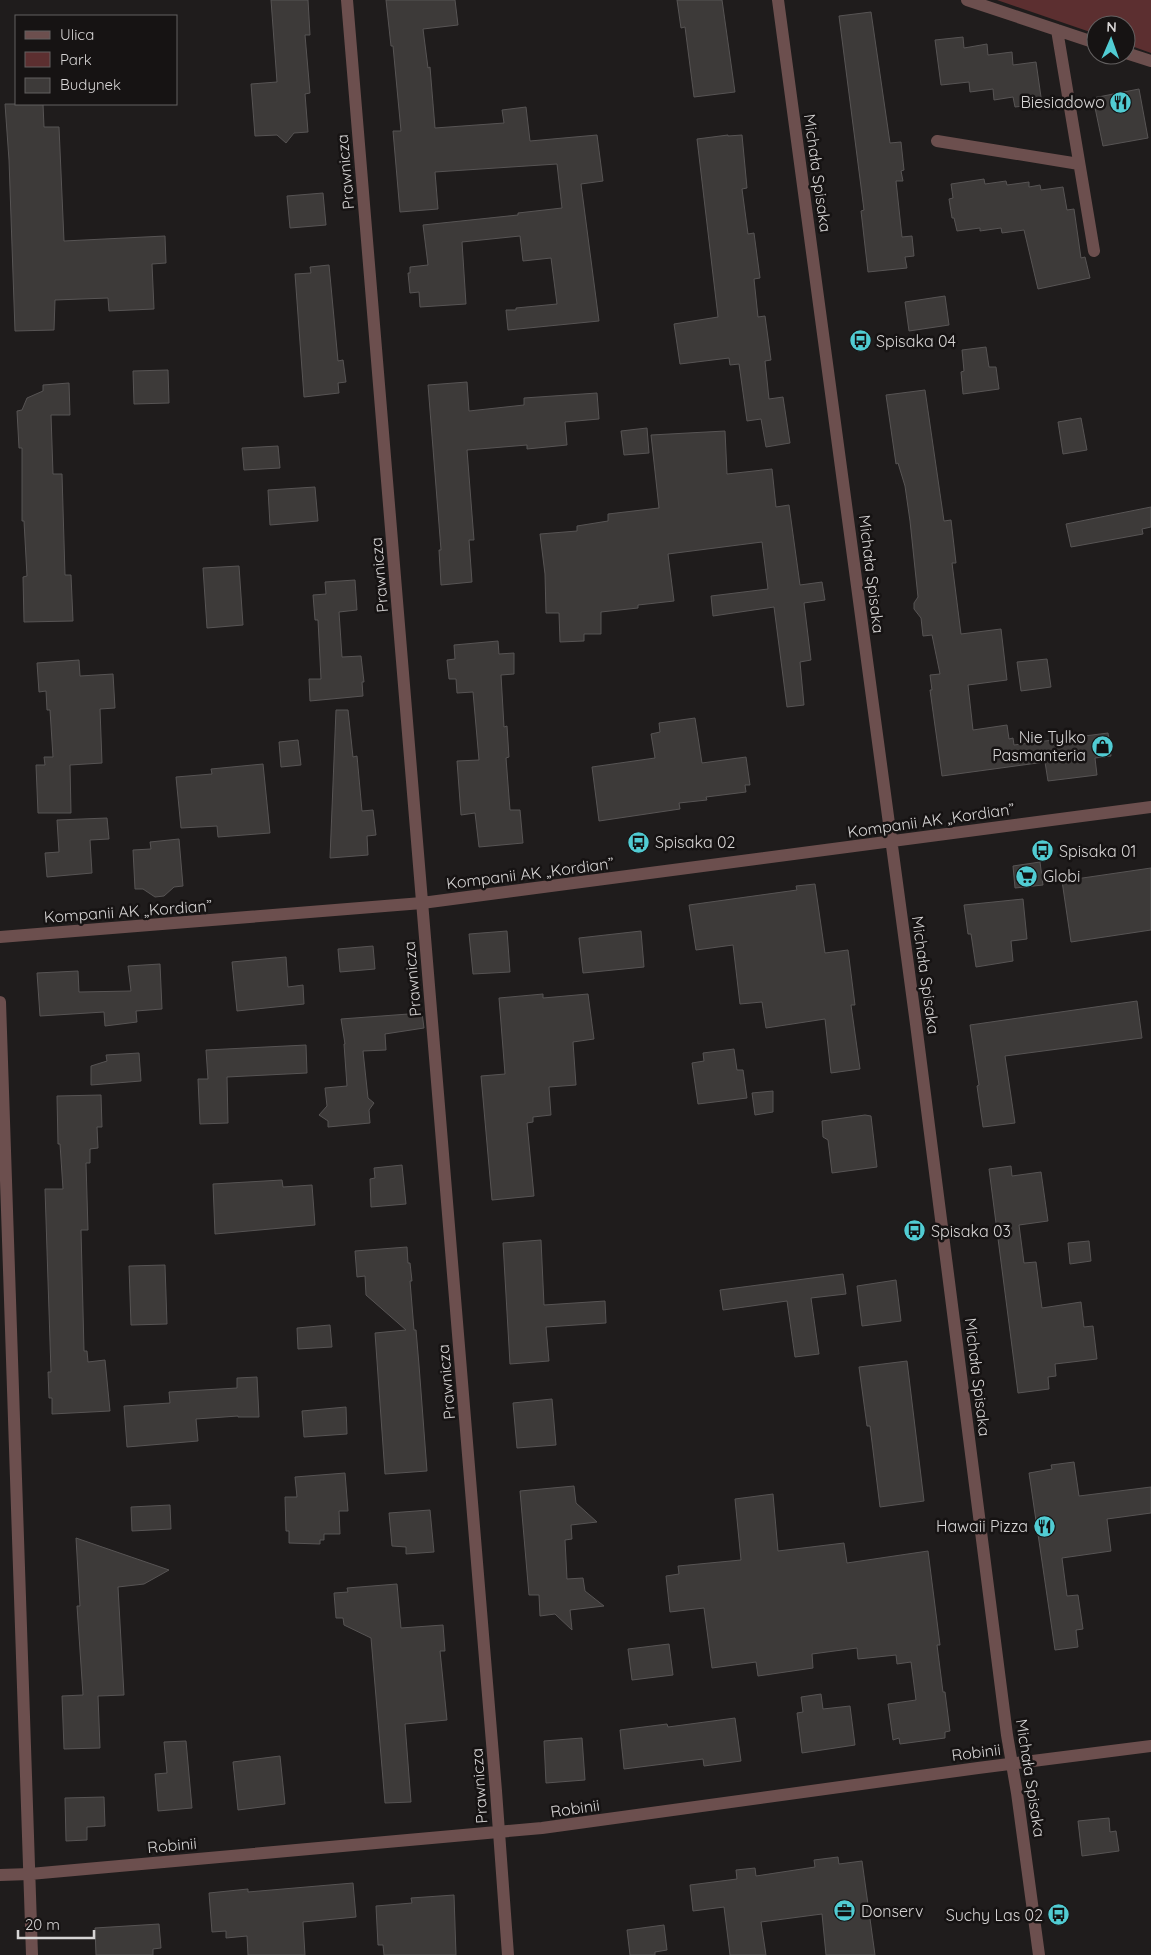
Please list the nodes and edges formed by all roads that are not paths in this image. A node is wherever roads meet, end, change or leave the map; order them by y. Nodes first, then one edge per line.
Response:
1 (347, 0) edge
2 (778, 0) edge
3 (967, 0) edge
4 (1057, 30) junction
5 (1086, 40) edge
6 (1136, 56) edge
7 (1151, 61) edge
8 (938, 141) dead end
9 (1080, 164) junction
10 (1094, 251) dead end
11 (1151, 807) edge
12 (892, 842) junction
13 (422, 903) junction
14 (0, 938) edge
15 (0, 1002) edge
16 (1151, 1746) edge
17 (1012, 1764) junction
18 (499, 1832) junction
19 (30, 1874) junction
20 (0, 1875) edge
21 (32, 1955) edge
22 (508, 1955) edge
23 (1039, 1955) edge

1 - 13 street, Prawnicza
2 - 12 street, Michała Spisaka
3 - 4 street
4 - 5 street
4 - 9 street
6 - 7 street
8 - 9 street
9 - 10 street
11 - 12 street, Kompanii AK „Kordian”
12 - 13 street, Kompanii AK „Kordian”
12 - 17 street, Michała Spisaka
13 - 14 street, Kompanii AK „Kordian”
13 - 18 street, Prawnicza
15 - 19 street
16 - 17 street, Robinii
17 - 18 street, Robinii
17 - 23 street, Michała Spisaka
18 - 19 street, Robinii
18 - 22 street, Prawnicza
19 - 20 street, Robinii
19 - 21 street

